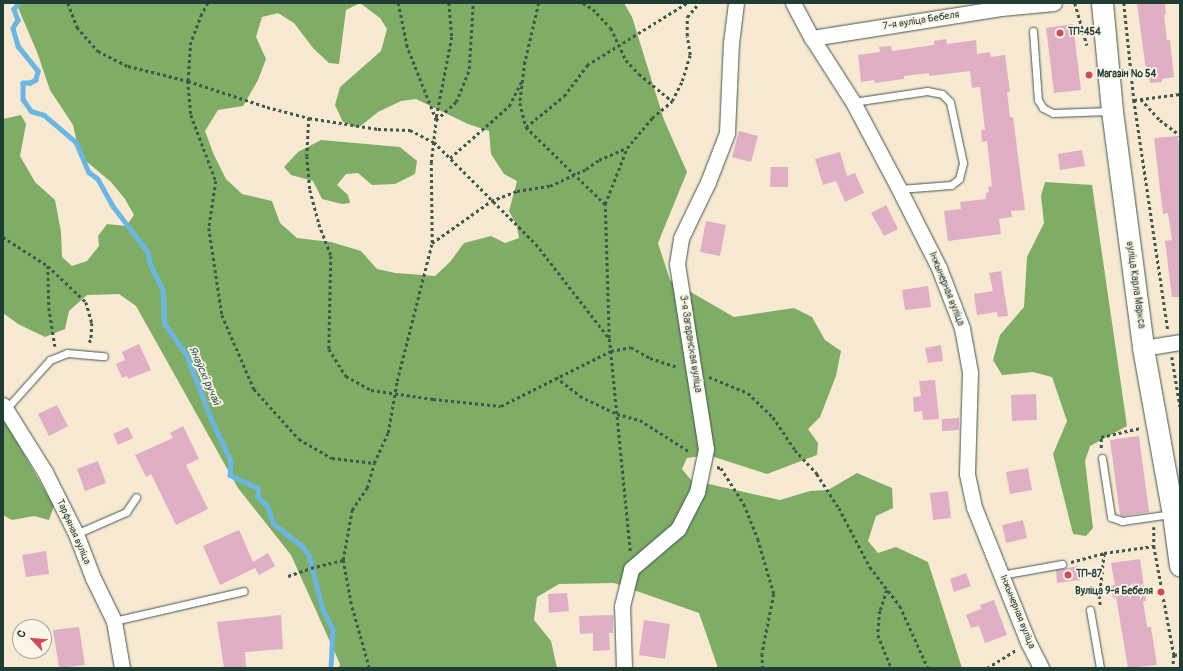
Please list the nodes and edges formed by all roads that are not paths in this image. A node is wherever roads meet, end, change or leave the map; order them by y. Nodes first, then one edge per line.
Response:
1 (736, 3) edge
2 (793, 3) edge
3 (1054, 3) edge
4 (1102, 3) edge
5 (1032, 32) dead end
6 (812, 38) junction
7 (853, 102) junction
8 (1112, 111) junction
9 (899, 189) junction
10 (1175, 342) edge
11 (1143, 348) junction
12 (104, 356) dead end
13 (5, 407) edge
14 (1102, 458) road end
15 (136, 496) dead end
16 (1163, 516) junction
17 (76, 534) junction
18 (1179, 555) edge
19 (1062, 564) road end
20 (1001, 575) junction
21 (244, 591) dead end
22 (1090, 610) dead end
23 (114, 621) junction
24 (122, 668) edge
25 (624, 668) edge
26 (1041, 668) edge
27 (1100, 668) edge

1 - 25 street, 3-я Загаранская вуліца
2 - 6 street, Інжынерная вуліца
3 - 6 street, 7-я вуліца Бебеля
4 - 8 main road, вуліца Карла Маркса
5 - 8 lane
6 - 7 street, Інжынерная вуліца
7 - 9 street, Інжынерная вуліца
7 - 9 lane
8 - 11 main road, вуліца Карла Маркса
9 - 20 street, Інжынерная вуліца
10 - 11 street
11 - 16 main road, вуліца Карла Маркса
12 - 13 lane
13 - 17 street, Тарфяная вуліца
14 - 16 lane
15 - 17 lane
16 - 18 main road, вуліца Карла Маркса
17 - 23 street, Тарфяная вуліца
19 - 20 lane
20 - 26 street, Інжынерная вуліца
21 - 23 lane
22 - 27 lane
23 - 24 street, Тарфяная вуліца

